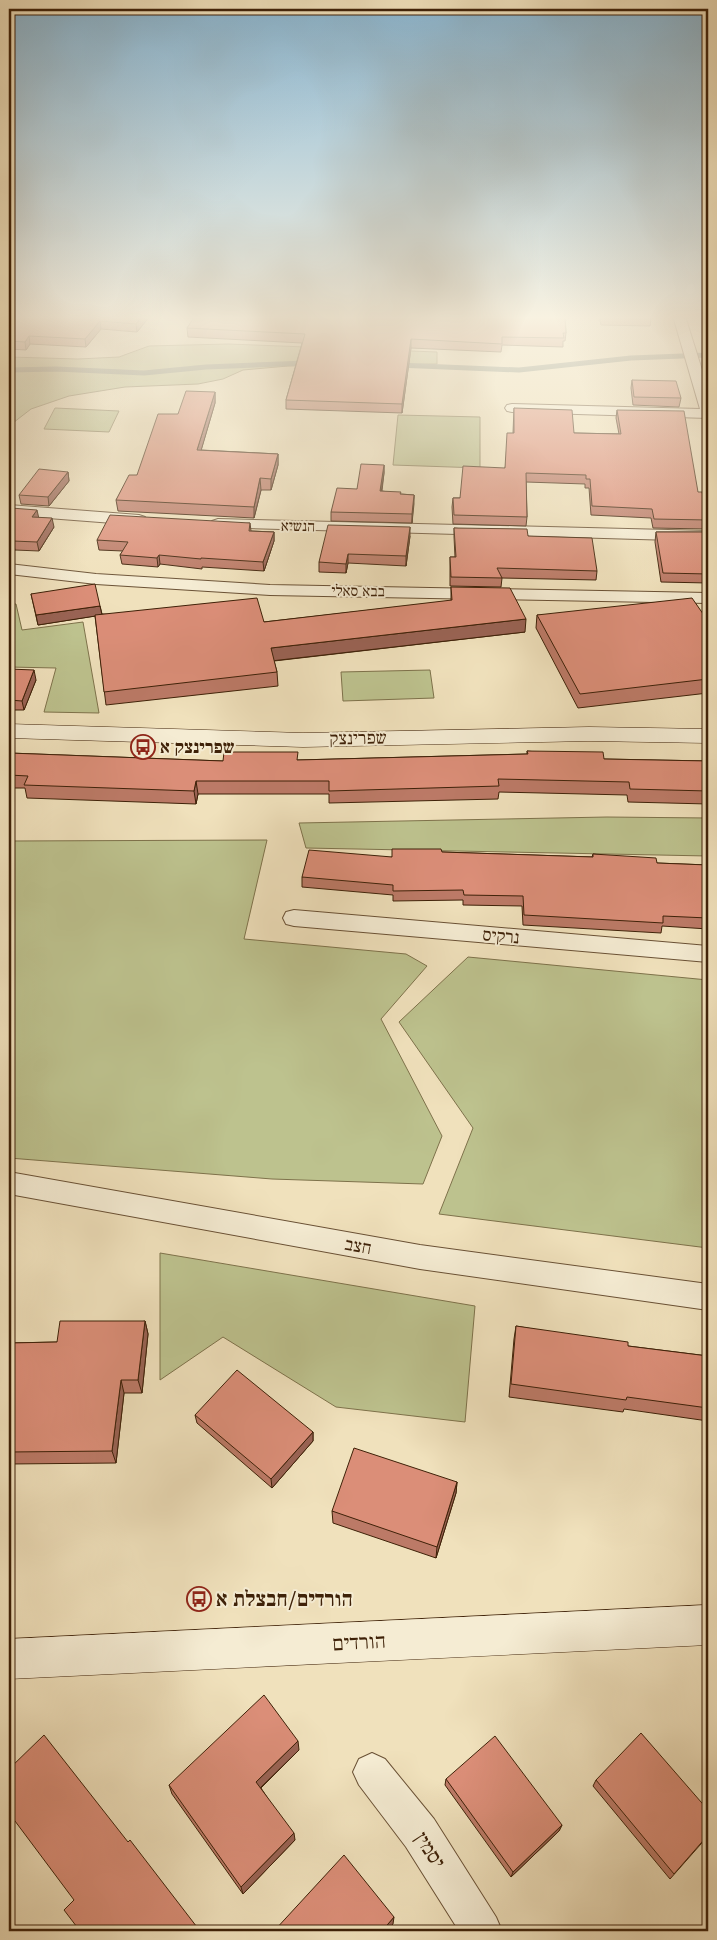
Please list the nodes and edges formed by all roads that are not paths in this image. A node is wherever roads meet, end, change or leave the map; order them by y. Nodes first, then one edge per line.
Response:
1 (512, 408) edge
2 (708, 410) edge
3 (9, 510) edge
4 (154, 521) edge
5 (200, 523) edge
6 (708, 536) edge
7 (9, 569) edge
8 (708, 598) edge
9 (9, 731) edge
10 (708, 736) edge
11 (294, 918) dead end
12 (708, 954) edge
13 (9, 1183) edge
14 (708, 1298) edge
15 (708, 1625) edge
16 (9, 1659) edge
17 (372, 1772) dead end
18 (482, 1931) edge

1 - 2 street
3 - 4 street
5 - 6 street, הנשיא
7 - 8 street, בבא סאלי
9 - 10 street, שפרינצק
11 - 12 street, נרקיס
13 - 14 street, חצב
15 - 16 street, הורדים
17 - 18 street, יסמין

